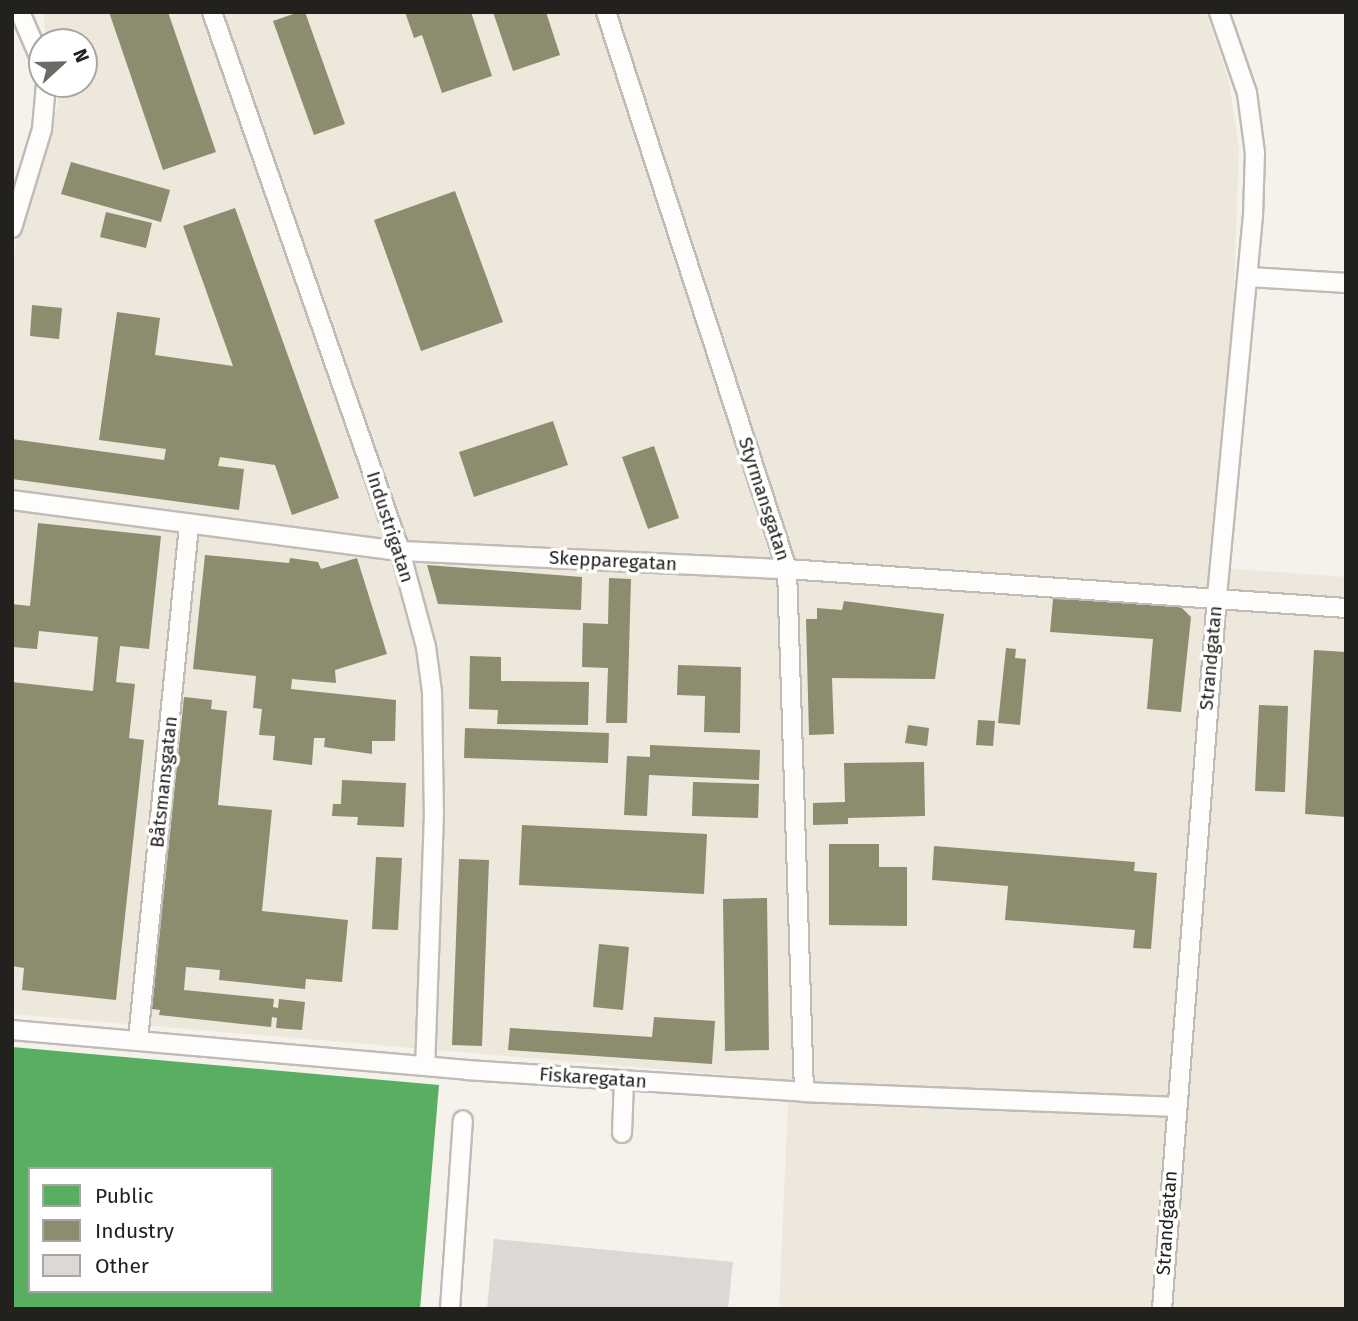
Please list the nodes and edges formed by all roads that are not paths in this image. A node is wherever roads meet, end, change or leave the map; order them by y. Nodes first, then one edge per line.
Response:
1 (20, 12) edge
2 (212, 12) edge
3 (606, 12) edge
4 (1219, 12) edge
5 (28, 31) edge
6 (45, 98) edge
7 (18, 188) edge
8 (12, 228) edge
9 (1250, 277) junction
10 (1346, 283) edge
11 (12, 500) edge
12 (189, 525) junction
13 (400, 551) junction
14 (787, 569) junction
15 (1217, 596) junction
16 (1346, 608) edge
17 (12, 1030) edge
18 (138, 1040) junction
19 (425, 1066) junction
20 (624, 1080) junction
21 (804, 1091) junction
22 (1175, 1107) junction
23 (463, 1120) dead end
24 (622, 1133) dead end
25 (450, 1309) edge
26 (1161, 1309) edge

1 - 5 street
2 - 13 street, Industrigatan
3 - 14 street, Styrmansgatan
4 - 9 street, Strandgatan
6 - 7 street
7 - 8 street
9 - 10 street
9 - 15 street, Strandgatan
11 - 12 street, Skepparegatan
12 - 13 street, Skepparegatan
12 - 18 street, Båtsmansgatan
13 - 14 street, Skepparegatan
13 - 19 street, Industrigatan
14 - 15 street, Skepparegatan
14 - 21 street, Styrmansgatan
15 - 16 street, Skepparegatan
15 - 22 street, Strandgatan
17 - 18 street, Fiskaregatan
18 - 19 street, Fiskaregatan
19 - 20 street, Fiskaregatan
20 - 21 street, Fiskaregatan
20 - 24 street
21 - 22 street, Fiskaregatan
22 - 26 street, Strandgatan
23 - 25 street

